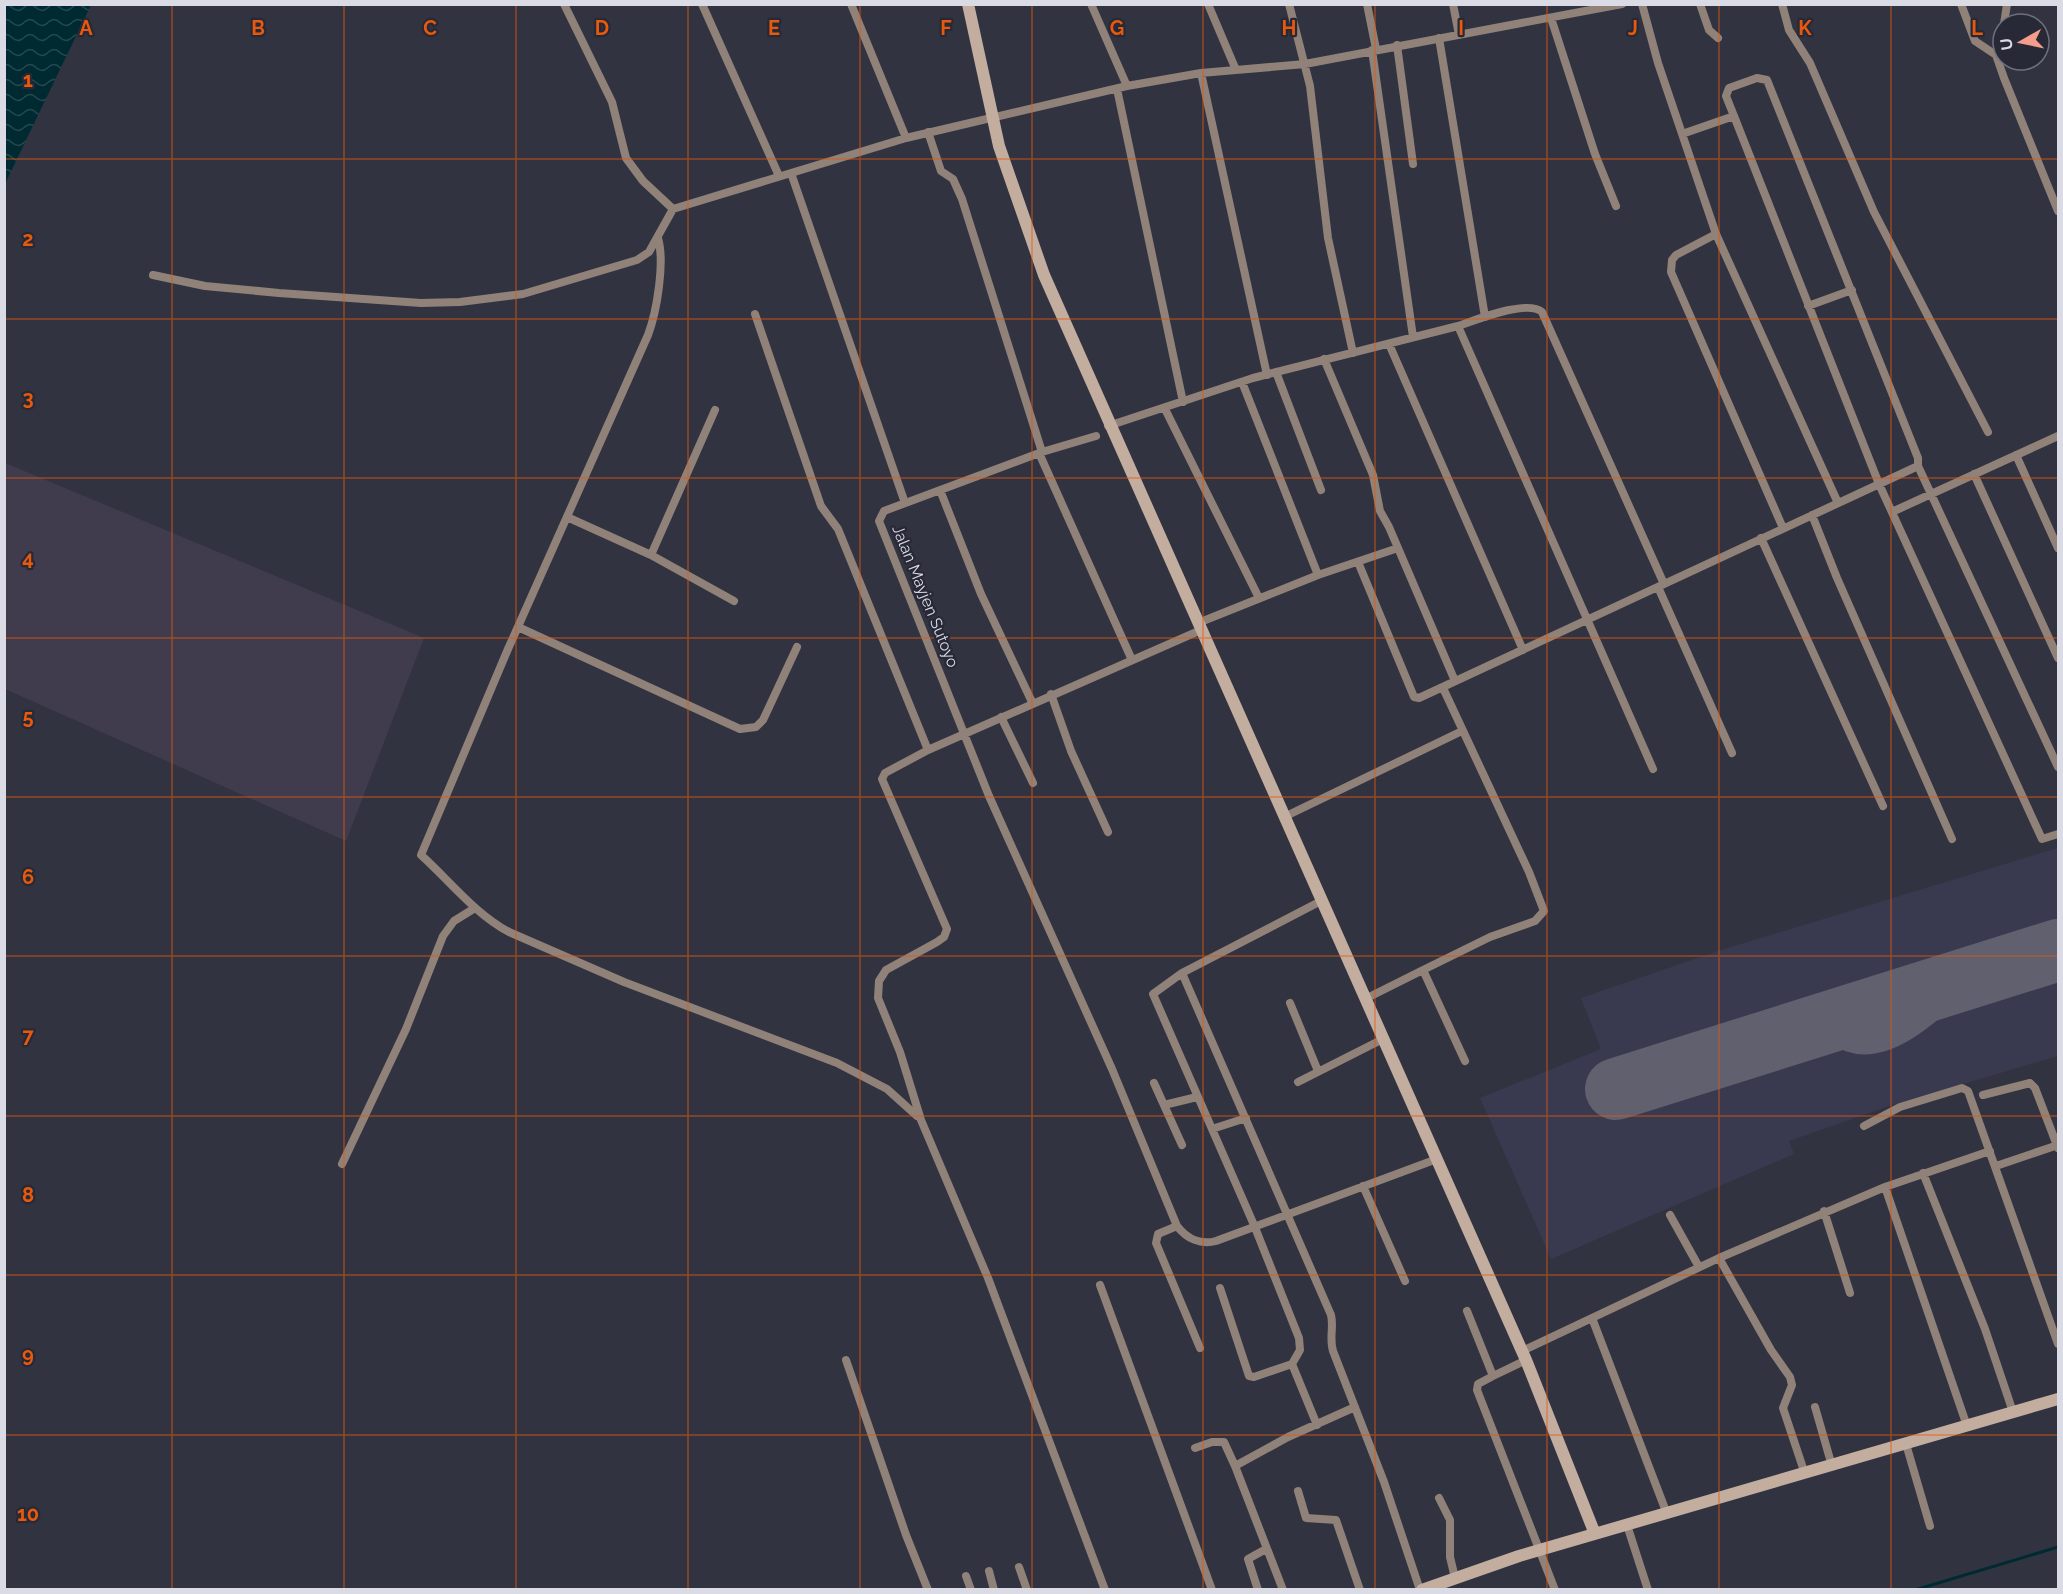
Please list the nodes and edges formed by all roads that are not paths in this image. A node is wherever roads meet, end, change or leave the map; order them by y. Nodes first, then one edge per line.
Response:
1 (564, 4) edge
2 (702, 4) edge
3 (851, 4) edge
4 (968, 4) edge
5 (1092, 4) edge
6 (1208, 4) edge
7 (1289, 4) edge
8 (1367, 4) edge
9 (1452, 4) edge
10 (1622, 4) edge
11 (1642, 4) edge
12 (1700, 4) edge
13 (1782, 4) edge
14 (1961, 4) edge
15 (1551, 18) junction
16 (1459, 35) junction
17 (1439, 38) junction
18 (1718, 38) dead end
19 (1397, 45) junction
20 (1374, 50) junction
21 (1305, 64) junction
22 (1236, 70) junction
23 (1201, 73) junction
24 (1127, 86) junction
25 (1117, 88) junction
26 (1734, 117) junction
27 (991, 119) junction
28 (928, 132) junction
29 (1682, 134) junction
30 (906, 138) junction
31 (1413, 164) dead end
32 (791, 173) junction
33 (778, 176) junction
34 (1616, 206) dead end
35 (673, 209) junction
36 (2058, 211) edge
37 (1716, 234) junction
38 (658, 238) junction
39 (153, 275) dead end
40 (1852, 290) junction
41 (1808, 306) junction
42 (755, 314) dead end
43 (1485, 317) junction
44 (1458, 326) junction
45 (1413, 337) junction
46 (1389, 344) junction
47 (1353, 353) junction
48 (1324, 359) junction
49 (1276, 372) junction
50 (1267, 375) junction
51 (1242, 382) junction
52 (1183, 402) junction
53 (1165, 409) junction
54 (715, 410) dead end
55 (1110, 428) junction
56 (1988, 432) dead end
57 (2058, 436) edge
58 (1041, 452) junction
59 (2016, 455) junction
60 (1918, 466) junction
61 (1974, 474) junction
62 (1880, 484) junction
63 (940, 490) junction
64 (1321, 490) dead end
65 (1932, 494) junction
66 (905, 503) junction
67 (1838, 503) junction
68 (1892, 512) junction
69 (567, 518) junction
70 (1814, 522) junction
71 (1783, 528) junction
72 (1761, 538) junction
73 (1398, 548) junction
74 (2058, 548) edge
75 (651, 555) junction
76 (1358, 562) junction
77 (1318, 575) junction
78 (1662, 592) junction
79 (1259, 598) junction
80 (734, 601) dead end
81 (1588, 621) junction
82 (518, 627) junction
83 (1199, 627) junction
84 (797, 647) dead end
85 (1523, 651) junction
86 (2058, 658) edge
87 (1132, 660) junction
88 (1455, 681) junction
89 (1051, 694) junction
90 (1446, 694) junction
91 (1032, 702) junction
92 (1001, 717) junction
93 (1462, 730) junction
94 (965, 734) junction
95 (928, 750) junction
96 (1732, 753) dead end
97 (2058, 767) edge
98 (1653, 769) dead end
99 (1033, 783) dead end
100 (1883, 806) dead end
101 (1284, 817) junction
102 (1108, 832) dead end
103 (2058, 834) edge
104 (1952, 839) dead end
105 (1321, 901) junction
106 (475, 908) junction
107 (1423, 970) junction
108 (1182, 973) junction
109 (1365, 999) junction
110 (1290, 1003) dead end
111 (1383, 1039) junction
112 (1465, 1061) dead end
113 (1318, 1071) junction
114 (1298, 1082) dead end
115 (1154, 1083) dead end
116 (1983, 1095) dead end
117 (1197, 1097) junction
118 (1164, 1106) junction
119 (1246, 1118) junction
120 (921, 1120) junction
121 (1864, 1126) dead end
122 (1212, 1130) junction
123 (1182, 1145) dead end
124 (2058, 1146) edge
125 (1990, 1151) junction
126 (1437, 1159) junction
127 (342, 1164) dead end
128 (1996, 1166) junction
129 (1923, 1173) junction
130 (1364, 1186) junction
131 (1885, 1187) junction
132 (1824, 1211) junction
133 (1287, 1213) junction
134 (1670, 1215) dead end
135 (1254, 1225) junction
136 (1177, 1226) junction
137 (1719, 1258) junction
138 (1699, 1267) junction
139 (1405, 1281) dead end
140 (1100, 1285) dead end
141 (1220, 1288) dead end
142 (1850, 1293) dead end
143 (1467, 1311) dead end
144 (1592, 1318) junction
145 (2058, 1344) edge
146 (1200, 1348) dead end
147 (1524, 1355) junction
148 (846, 1360) dead end
149 (1292, 1364) junction
150 (1493, 1376) junction
151 (2058, 1399) edge
152 (1355, 1407) junction
153 (1815, 1407) dead end
154 (2013, 1412) junction
155 (1317, 1425) junction
156 (1967, 1426) junction
157 (1906, 1444) junction
158 (1195, 1448) dead end
159 (1235, 1466) junction
160 (1832, 1466) junction
161 (1805, 1474) junction
162 (1298, 1491) dead end
163 (1439, 1498) dead end
164 (1667, 1514) junction
165 (1627, 1525) junction
166 (1930, 1526) dead end
167 (1595, 1534) junction
168 (1266, 1549) junction
169 (1541, 1550) junction
170 (1019, 1567) dead end
171 (989, 1571) dead end
172 (966, 1576) dead end
173 (1455, 1578) junction
174 (928, 1590) edge
175 (971, 1590) edge
176 (994, 1590) edge
177 (1027, 1590) edge
178 (1105, 1590) edge
179 (1212, 1590) edge
180 (1258, 1590) edge
181 (1283, 1590) edge
182 (1360, 1590) edge
183 (1421, 1590) edge
184 (1556, 1590) edge
185 (1648, 1590) edge

1 - 35 street
2 - 33 street
3 - 30 street
4 - 27 street
5 - 24 street
6 - 22 street
7 - 21 street
8 - 20 street
9 - 16 street
10 - 15 street
11 - 29 street
12 - 18 street
13 - 56 street
14 - 36 street
15 - 16 street
15 - 34 street
16 - 17 street
17 - 19 street
17 - 43 street
19 - 20 street
19 - 31 street
20 - 21 street
20 - 45 street
21 - 22 street
21 - 47 street
22 - 23 street
23 - 24 street
23 - 50 street
24 - 25 street
25 - 27 street
25 - 52 street
26 - 29 street
26 - 40 street
26 - 41 street
27 - 28 street
27 - 55 street
28 - 30 street
28 - 58 street
29 - 37 street
30 - 32 street
32 - 33 street
32 - 66 street
33 - 35 street
35 - 38 street
37 - 67 street
37 - 71 street
38 - 39 street
38 - 69 street
40 - 41 street
40 - 60 street
41 - 62 street
42 - 95 street
43 - 44 street, Jalan Mayjen Sutoyo
43 - 78 street, Jalan Mayjen Sutoyo
44 - 45 street, Jalan Mayjen Sutoyo
44 - 81 street
45 - 46 street, Jalan Mayjen Sutoyo
46 - 47 street, Jalan Mayjen Sutoyo
46 - 85 street
47 - 48 street, Jalan Mayjen Sutoyo
48 - 49 street, Jalan Mayjen Sutoyo
48 - 73 street
49 - 50 street, Jalan Mayjen Sutoyo
49 - 64 street
50 - 51 street, Jalan Mayjen Sutoyo
51 - 52 street, Jalan Mayjen Sutoyo
51 - 77 street
52 - 53 street, Jalan Mayjen Sutoyo
53 - 55 street, Jalan Mayjen Sutoyo
53 - 79 street
54 - 75 street
55 - 58 street, Jalan Mayjen Sutoyo
55 - 83 street
57 - 59 street
58 - 63 street, Jalan Mayjen Sutoyo
58 - 87 street
59 - 61 street
59 - 74 street
60 - 62 street
60 - 65 street
61 - 65 street
61 - 86 street
62 - 67 street
62 - 68 street
63 - 66 street, Jalan Mayjen Sutoyo
63 - 91 street
65 - 68 street
65 - 97 street
66 - 94 street, Jalan Mayjen Sutoyo
67 - 70 street
68 - 103 street
69 - 75 street
69 - 82 street
70 - 71 street
70 - 104 street
71 - 72 street
72 - 78 street
72 - 100 street
73 - 76 street
73 - 88 street
75 - 80 street
76 - 77 street
76 - 90 street
77 - 79 street
78 - 81 street
78 - 96 street
79 - 83 street
81 - 85 street
81 - 98 street
82 - 84 street
82 - 106 street
83 - 87 street
83 - 101 street
85 - 88 street
87 - 89 street
88 - 90 street
89 - 91 street
89 - 102 street
90 - 93 street
91 - 92 street
92 - 94 street
92 - 99 street
93 - 101 street
93 - 107 street
94 - 95 street
94 - 136 street, Jalan Mayjen Sutoyo
95 - 120 street
101 - 105 street
105 - 108 street
105 - 109 street
106 - 120 street
106 - 127 street
107 - 109 street
107 - 112 street
108 - 117 street
108 - 119 street
109 - 111 street
110 - 113 street
111 - 113 street
111 - 126 street
113 - 114 street
115 - 118 street
116 - 124 street
117 - 118 street
117 - 122 street
118 - 123 street
119 - 122 street
119 - 133 street
120 - 178 street
121 - 125 street
122 - 135 street
124 - 128 street
125 - 128 street
125 - 129 street
126 - 130 street
126 - 147 street
128 - 145 street
129 - 131 street
129 - 154 street
130 - 133 street
130 - 139 street
131 - 132 street
131 - 156 street
132 - 137 street
132 - 142 street
133 - 135 street
133 - 152 street
134 - 138 street
135 - 136 street
135 - 149 street
136 - 146 street
137 - 138 street
137 - 161 street
138 - 144 street
140 - 179 street
141 - 149 street
143 - 150 street
144 - 147 street
144 - 164 street
147 - 150 street
147 - 167 street
148 - 174 street
149 - 155 street
150 - 169 street
151 - 154 street
152 - 155 street
152 - 183 street
153 - 160 street
154 - 156 street
155 - 159 street
156 - 157 street
157 - 160 street
157 - 166 street
158 - 159 street
159 - 168 street
160 - 161 street
161 - 164 street
162 - 182 street
163 - 173 street
164 - 165 street
165 - 167 street
165 - 185 street
167 - 169 street
168 - 180 street
168 - 181 street
169 - 173 street
169 - 184 street
170 - 177 street
171 - 176 street
172 - 175 street
173 - 183 street

